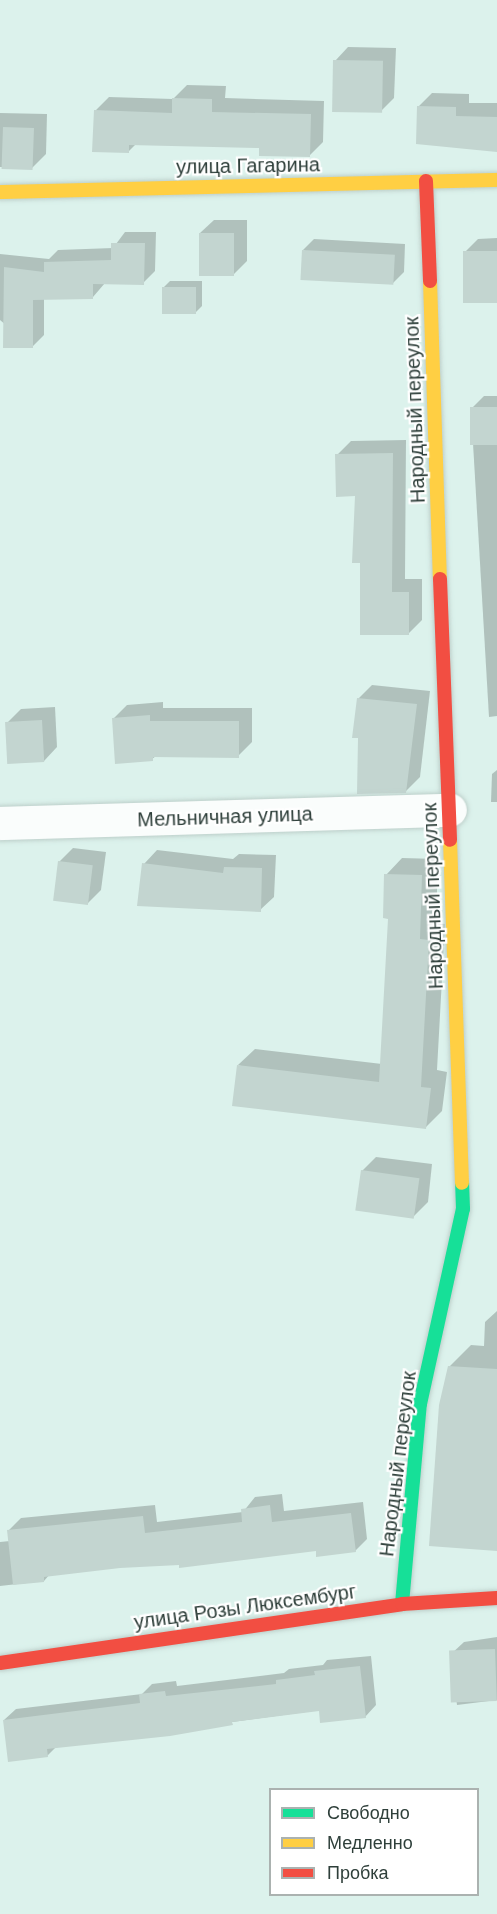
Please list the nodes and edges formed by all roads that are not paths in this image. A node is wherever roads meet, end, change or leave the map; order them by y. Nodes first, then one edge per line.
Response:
1 (497, 180) edge
2 (426, 181) junction
3 (0, 192) edge
4 (450, 810) junction
5 (0, 823) edge
6 (497, 1598) edge
7 (402, 1604) junction
8 (0, 1663) edge

1 - 2 street, улица Гагарина
2 - 3 street, улица Гагарина
2 - 4 street, Народный переулок
4 - 5 street, Мельничная улица
4 - 7 street, Народный переулок
6 - 7 street, улица Розы Люксембург
7 - 8 street, улица Розы Люксембург

